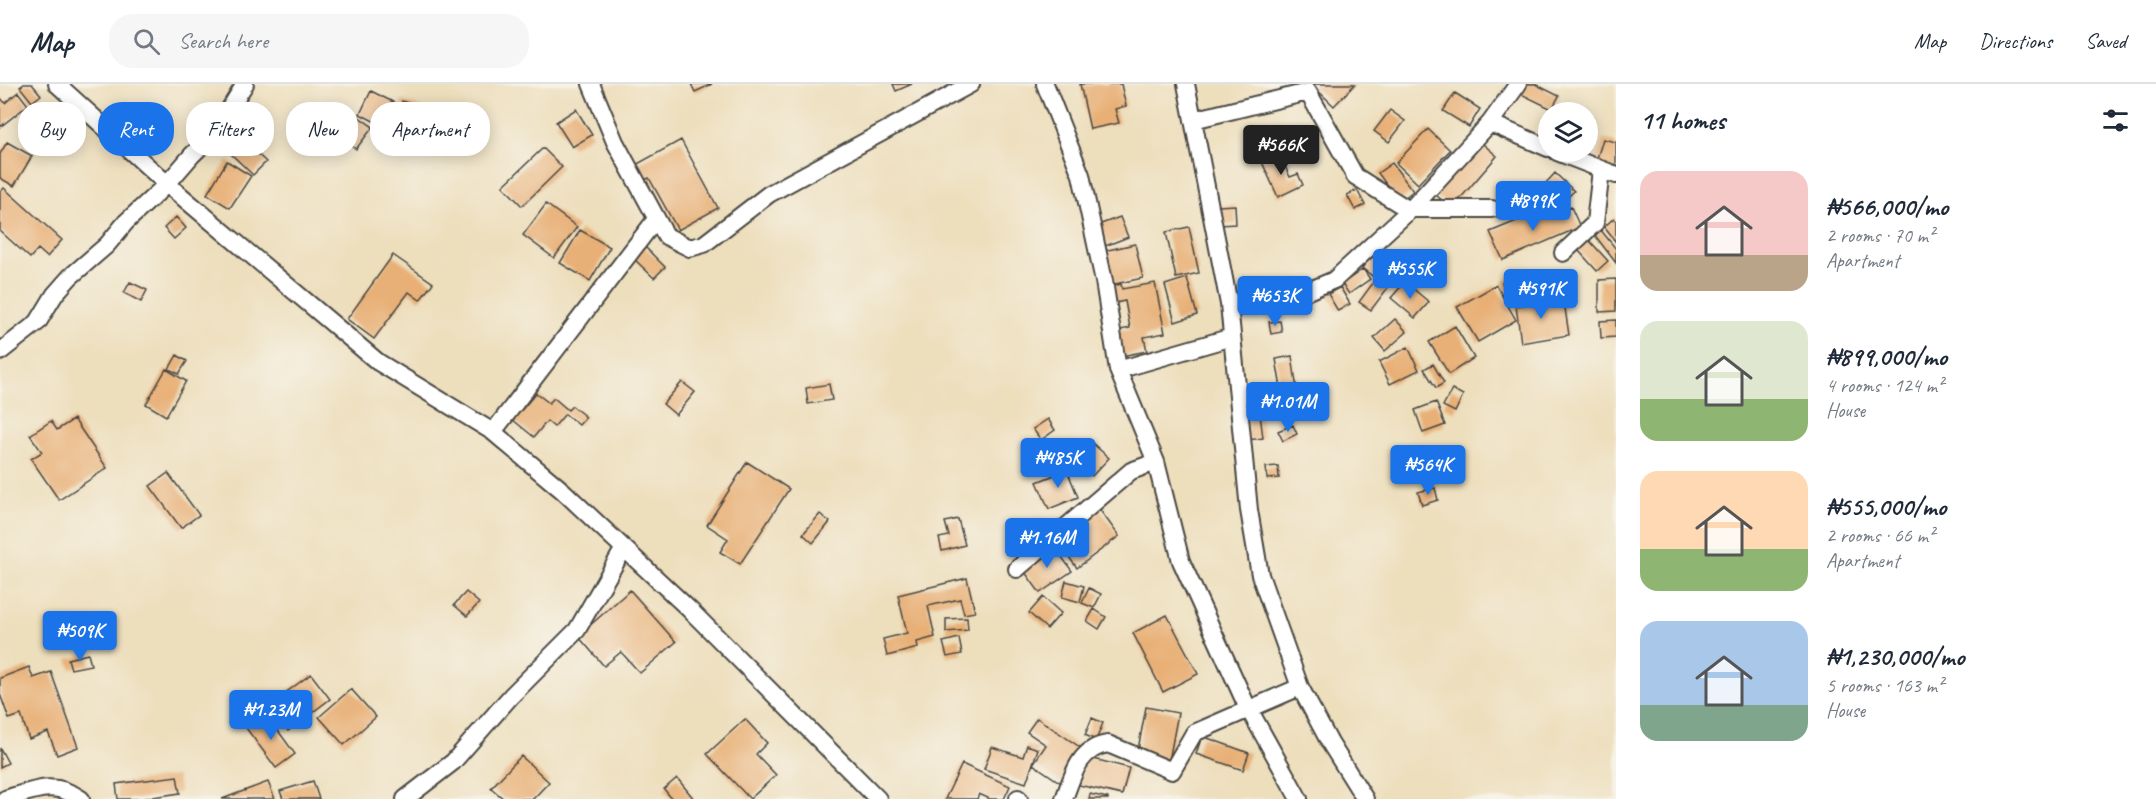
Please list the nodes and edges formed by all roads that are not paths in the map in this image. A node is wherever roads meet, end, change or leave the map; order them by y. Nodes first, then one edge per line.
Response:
1 (57, 84) edge
2 (245, 84) edge
3 (591, 84) edge
4 (971, 84) edge
5 (1045, 84) edge
6 (1186, 84) edge
7 (1518, 84) edge
8 (1193, 120) junction
9 (1490, 123) junction
10 (1538, 144) edge
11 (1582, 162) edge
12 (1609, 173) edge
13 (166, 184) junction
14 (1492, 209) dead end
15 (1410, 210) junction
16 (656, 219) junction
17 (1563, 253) dead end
18 (1229, 304) junction
19 (1232, 337) junction
20 (0, 352) edge
21 (1118, 370) junction
22 (493, 432) junction
23 (1156, 462) junction
24 (624, 548) junction
25 (1017, 569) dead end
26 (1300, 687) junction
27 (1249, 709) junction
28 (6, 799) edge
29 (81, 799) edge
30 (405, 799) edge
31 (878, 799) edge
32 (1064, 799) edge
33 (1299, 799) edge
34 (1365, 799) edge

1 - 13 street
2 - 13 street
3 - 16 street
4 - 16 street
5 - 21 street
6 - 8 street
7 - 9 street
8 - 15 street
8 - 18 street
9 - 10 street
9 - 15 street
11 - 12 street
12 - 17 street
13 - 20 street
13 - 22 street
14 - 15 street
15 - 18 street
16 - 22 street
18 - 19 street
19 - 21 street
19 - 26 street
21 - 23 street
22 - 24 street
23 - 25 street
23 - 27 street
24 - 30 street
24 - 31 street
26 - 27 street
26 - 34 street
27 - 32 street
27 - 33 street
28 - 29 street

